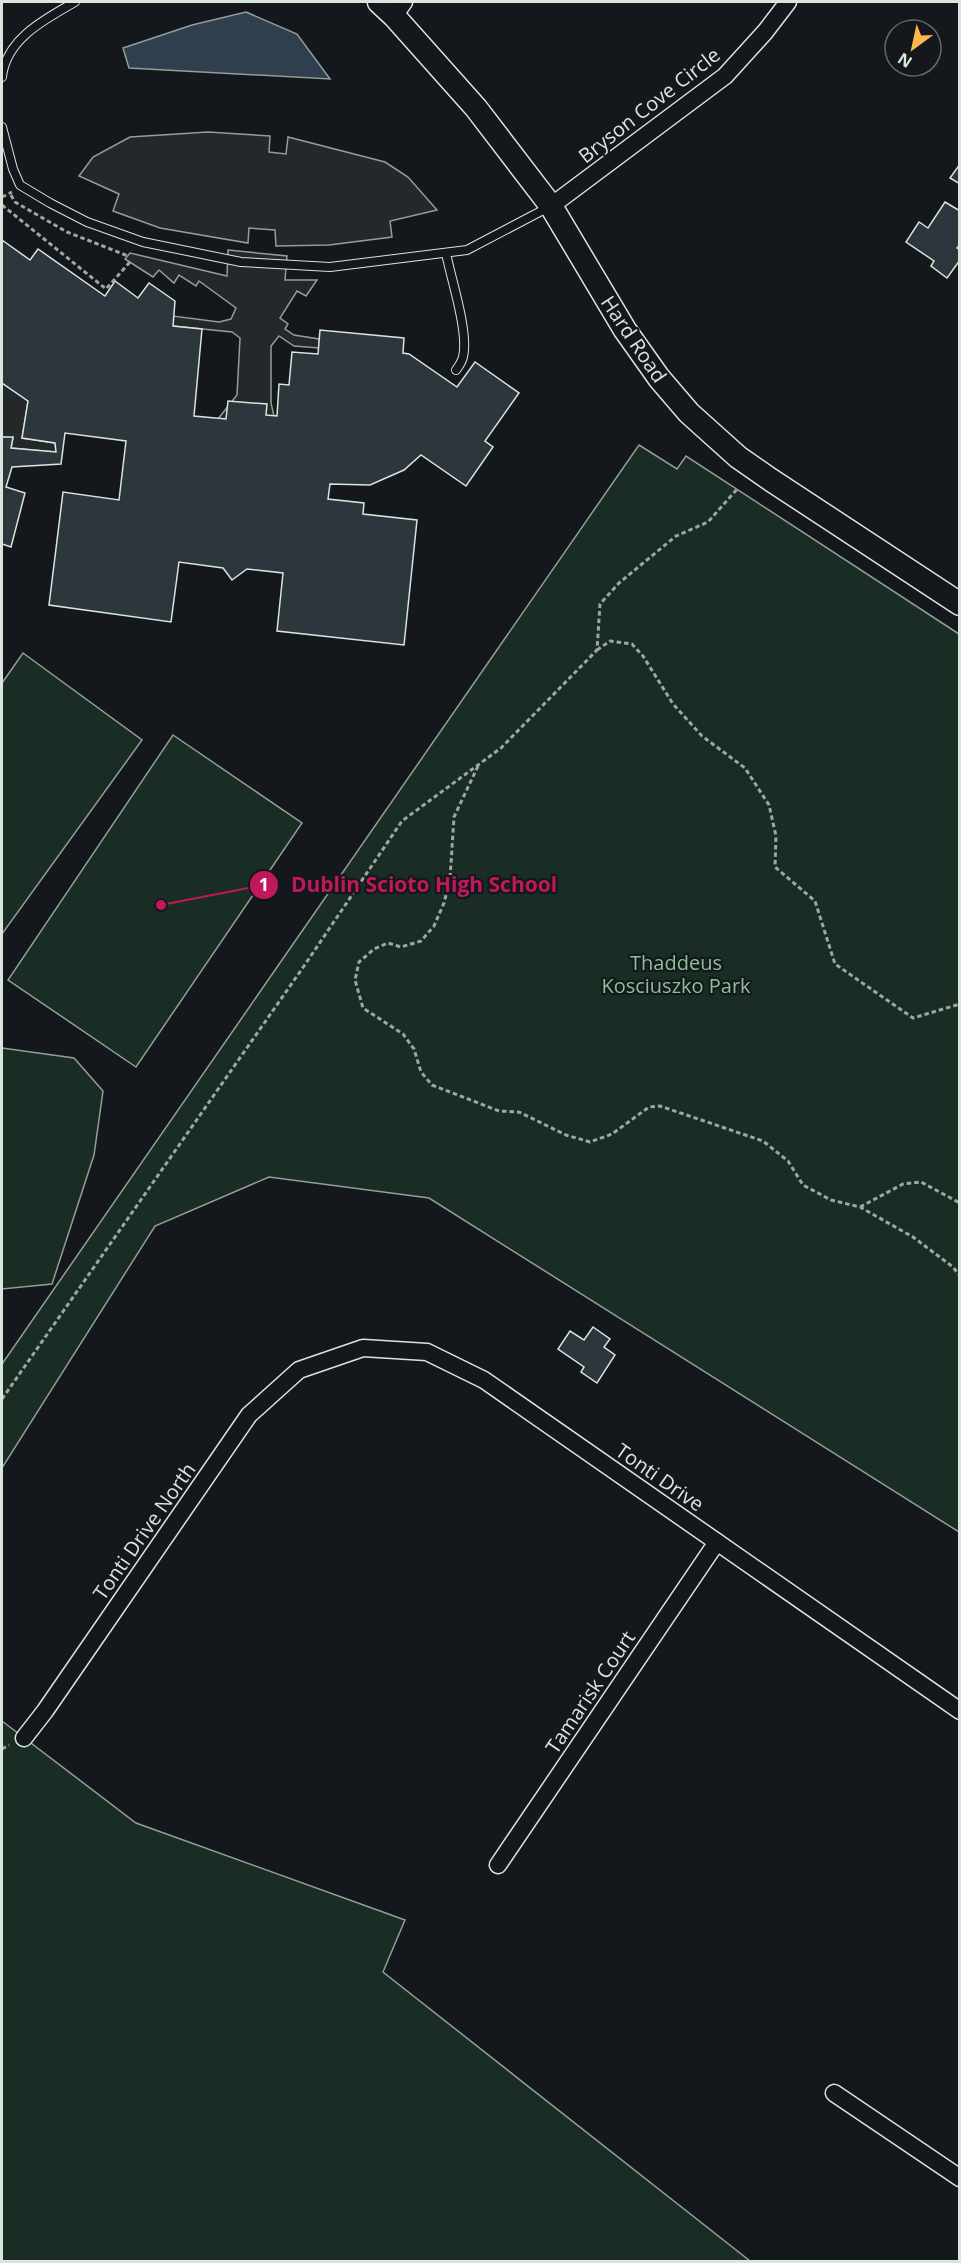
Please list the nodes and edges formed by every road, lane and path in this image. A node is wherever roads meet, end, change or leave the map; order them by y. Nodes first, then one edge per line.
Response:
1 (75, 2) edge
2 (788, 2) edge
3 (392, 6) edge
4 (2, 77) edge
5 (2, 127) edge
6 (6, 187) dead end
7 (2, 205) edge
8 (551, 206) junction
9 (446, 253) junction
10 (128, 256) dead end
11 (130, 262) dead end
12 (456, 370) dead end
13 (738, 488) dead end
14 (960, 604) edge
15 (597, 650) junction
16 (479, 764) junction
17 (960, 1004) edge
18 (960, 1203) edge
19 (860, 1208) junction
20 (960, 1276) edge
21 (315, 1364) joint
22 (2, 1399) edge
23 (717, 1542) junction
24 (960, 1711) edge
25 (24, 1738) dead end
26 (498, 1864) dead end
27 (834, 2093) dead end
28 (960, 2178) edge

1 - 4 lane
2 - 8 street, Bryson Cove Circle
3 - 8 main road, Hard Road
5 - 9 lane
6 - 10 path
7 - 11 path
8 - 9 lane
8 - 14 main road, Hard Road
9 - 12 lane
13 - 15 path
15 - 16 path
15 - 17 path
16 - 19 path
16 - 22 path
18 - 19 path
19 - 20 path
21 - 23 street, Tonti Drive
21 - 25 street, Tonti Drive North
23 - 24 street, Tonti Drive
23 - 26 street, Tamarisk Court
27 - 28 street

